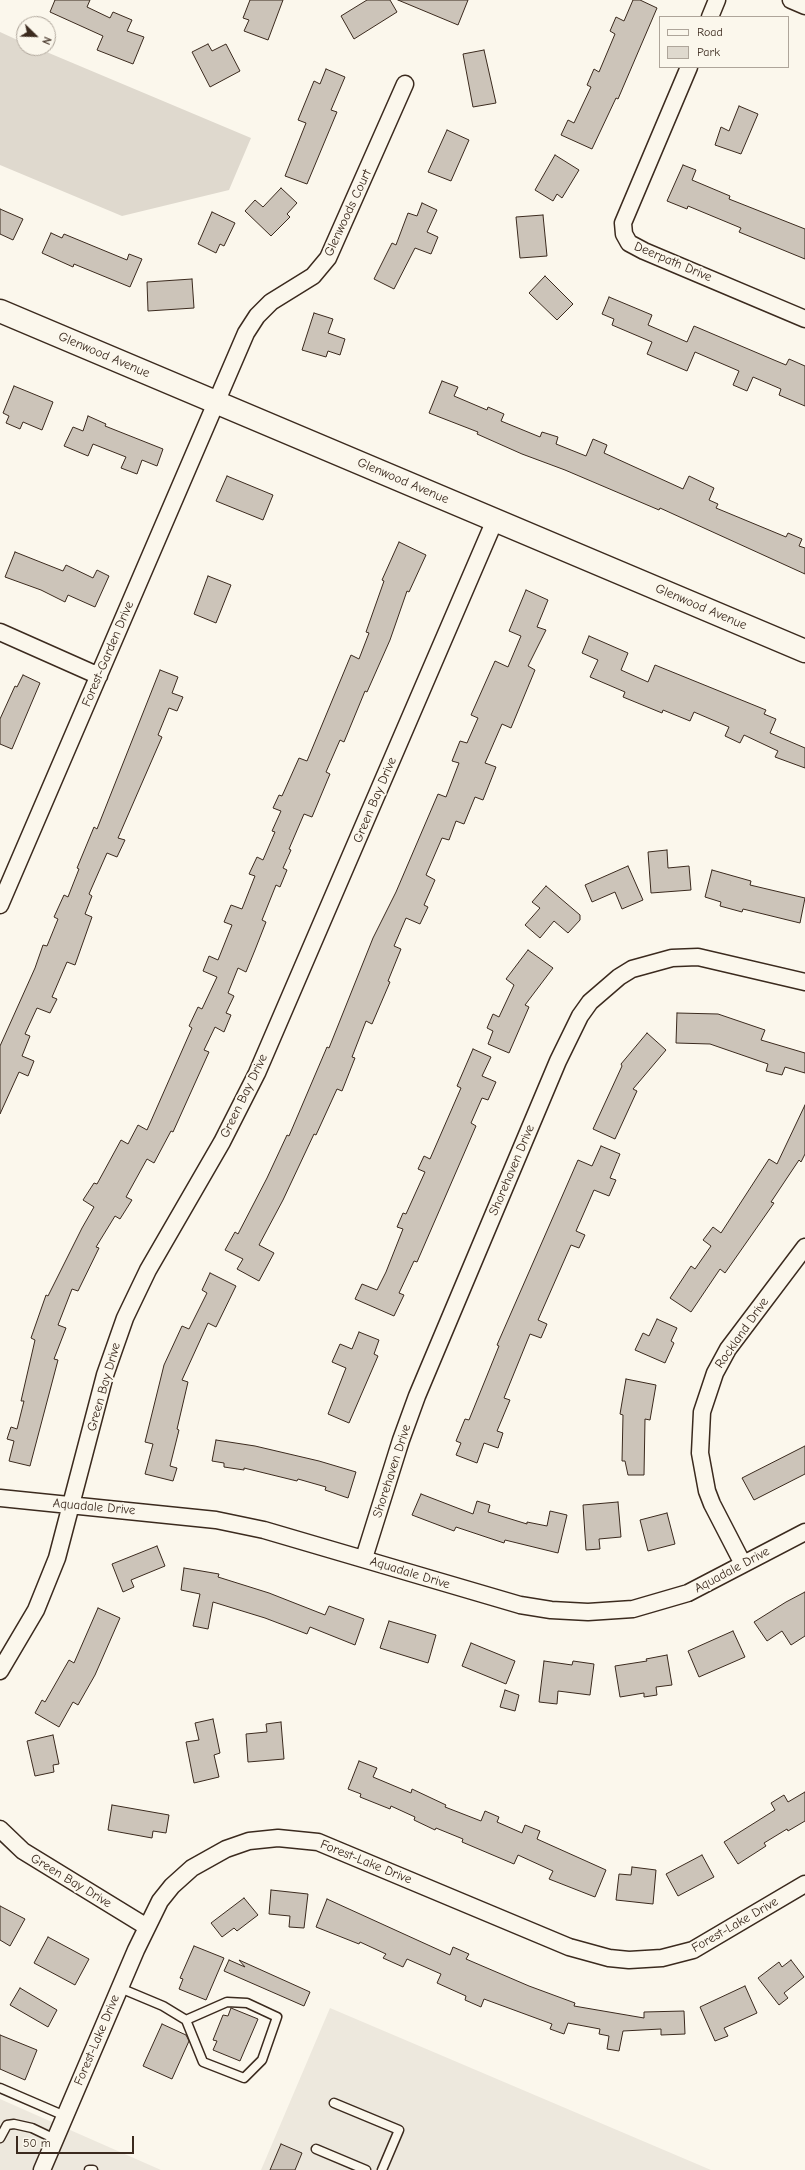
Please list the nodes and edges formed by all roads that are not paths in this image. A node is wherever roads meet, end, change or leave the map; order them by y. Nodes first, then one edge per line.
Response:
1 (717, 0) edge
2 (791, 0) edge
3 (805, 6) edge
4 (710, 16) edge
5 (689, 68) edge
6 (405, 84) dead end
7 (0, 311) edge
8 (805, 319) edge
9 (216, 402) junction
10 (495, 520) junction
11 (0, 632) edge
12 (805, 651) edge
13 (99, 676) junction
14 (0, 905) edge
15 (805, 982) edge
16 (805, 1247) edge
17 (0, 1498) edge
18 (72, 1505) junction
19 (805, 1532) edge
20 (364, 1558) junction
21 (743, 1564) junction
22 (0, 1671) edge
23 (0, 1829) edge
24 (805, 1884) edge
25 (147, 1927) junction
26 (120, 1988) junction
27 (186, 2020) junction
28 (0, 2088) edge
29 (334, 2103) dead end
30 (65, 2116) junction
31 (0, 2138) edge
32 (55, 2139) junction
33 (316, 2149) dead end
34 (42, 2170) edge
35 (89, 2170) edge
36 (93, 2170) edge
37 (366, 2170) edge
38 (382, 2170) edge

1 - 4 street
2 - 3 street
5 - 8 street, Deerpath Drive
6 - 9 street, Glenwoods Court
7 - 9 street, Glenwood Avenue
9 - 10 street, Glenwood Avenue
9 - 13 street, Forest-Garden Drive
10 - 12 street, Glenwood Avenue
10 - 18 street, Green Bay Drive
11 - 13 street
13 - 14 street, Forest-Garden Drive
15 - 20 street, Shorehaven Drive
16 - 21 street, Rockland Drive
17 - 18 street, Aquadale Drive
18 - 20 street, Aquadale Drive
18 - 22 street, Green Bay Drive
19 - 21 street, Aquadale Drive
20 - 21 street, Aquadale Drive
23 - 25 street, Green Bay Drive
24 - 25 street, Forest-Lake Drive
25 - 26 street, Forest-Lake Drive
26 - 27 lane
26 - 30 street, Forest-Lake Drive
27 - 27 lane
28 - 30 lane
29 - 38 lane
30 - 32 street, Forest-Lake Drive
31 - 32 lane
32 - 34 street, Forest-Lake Drive
33 - 37 lane
35 - 36 lane

